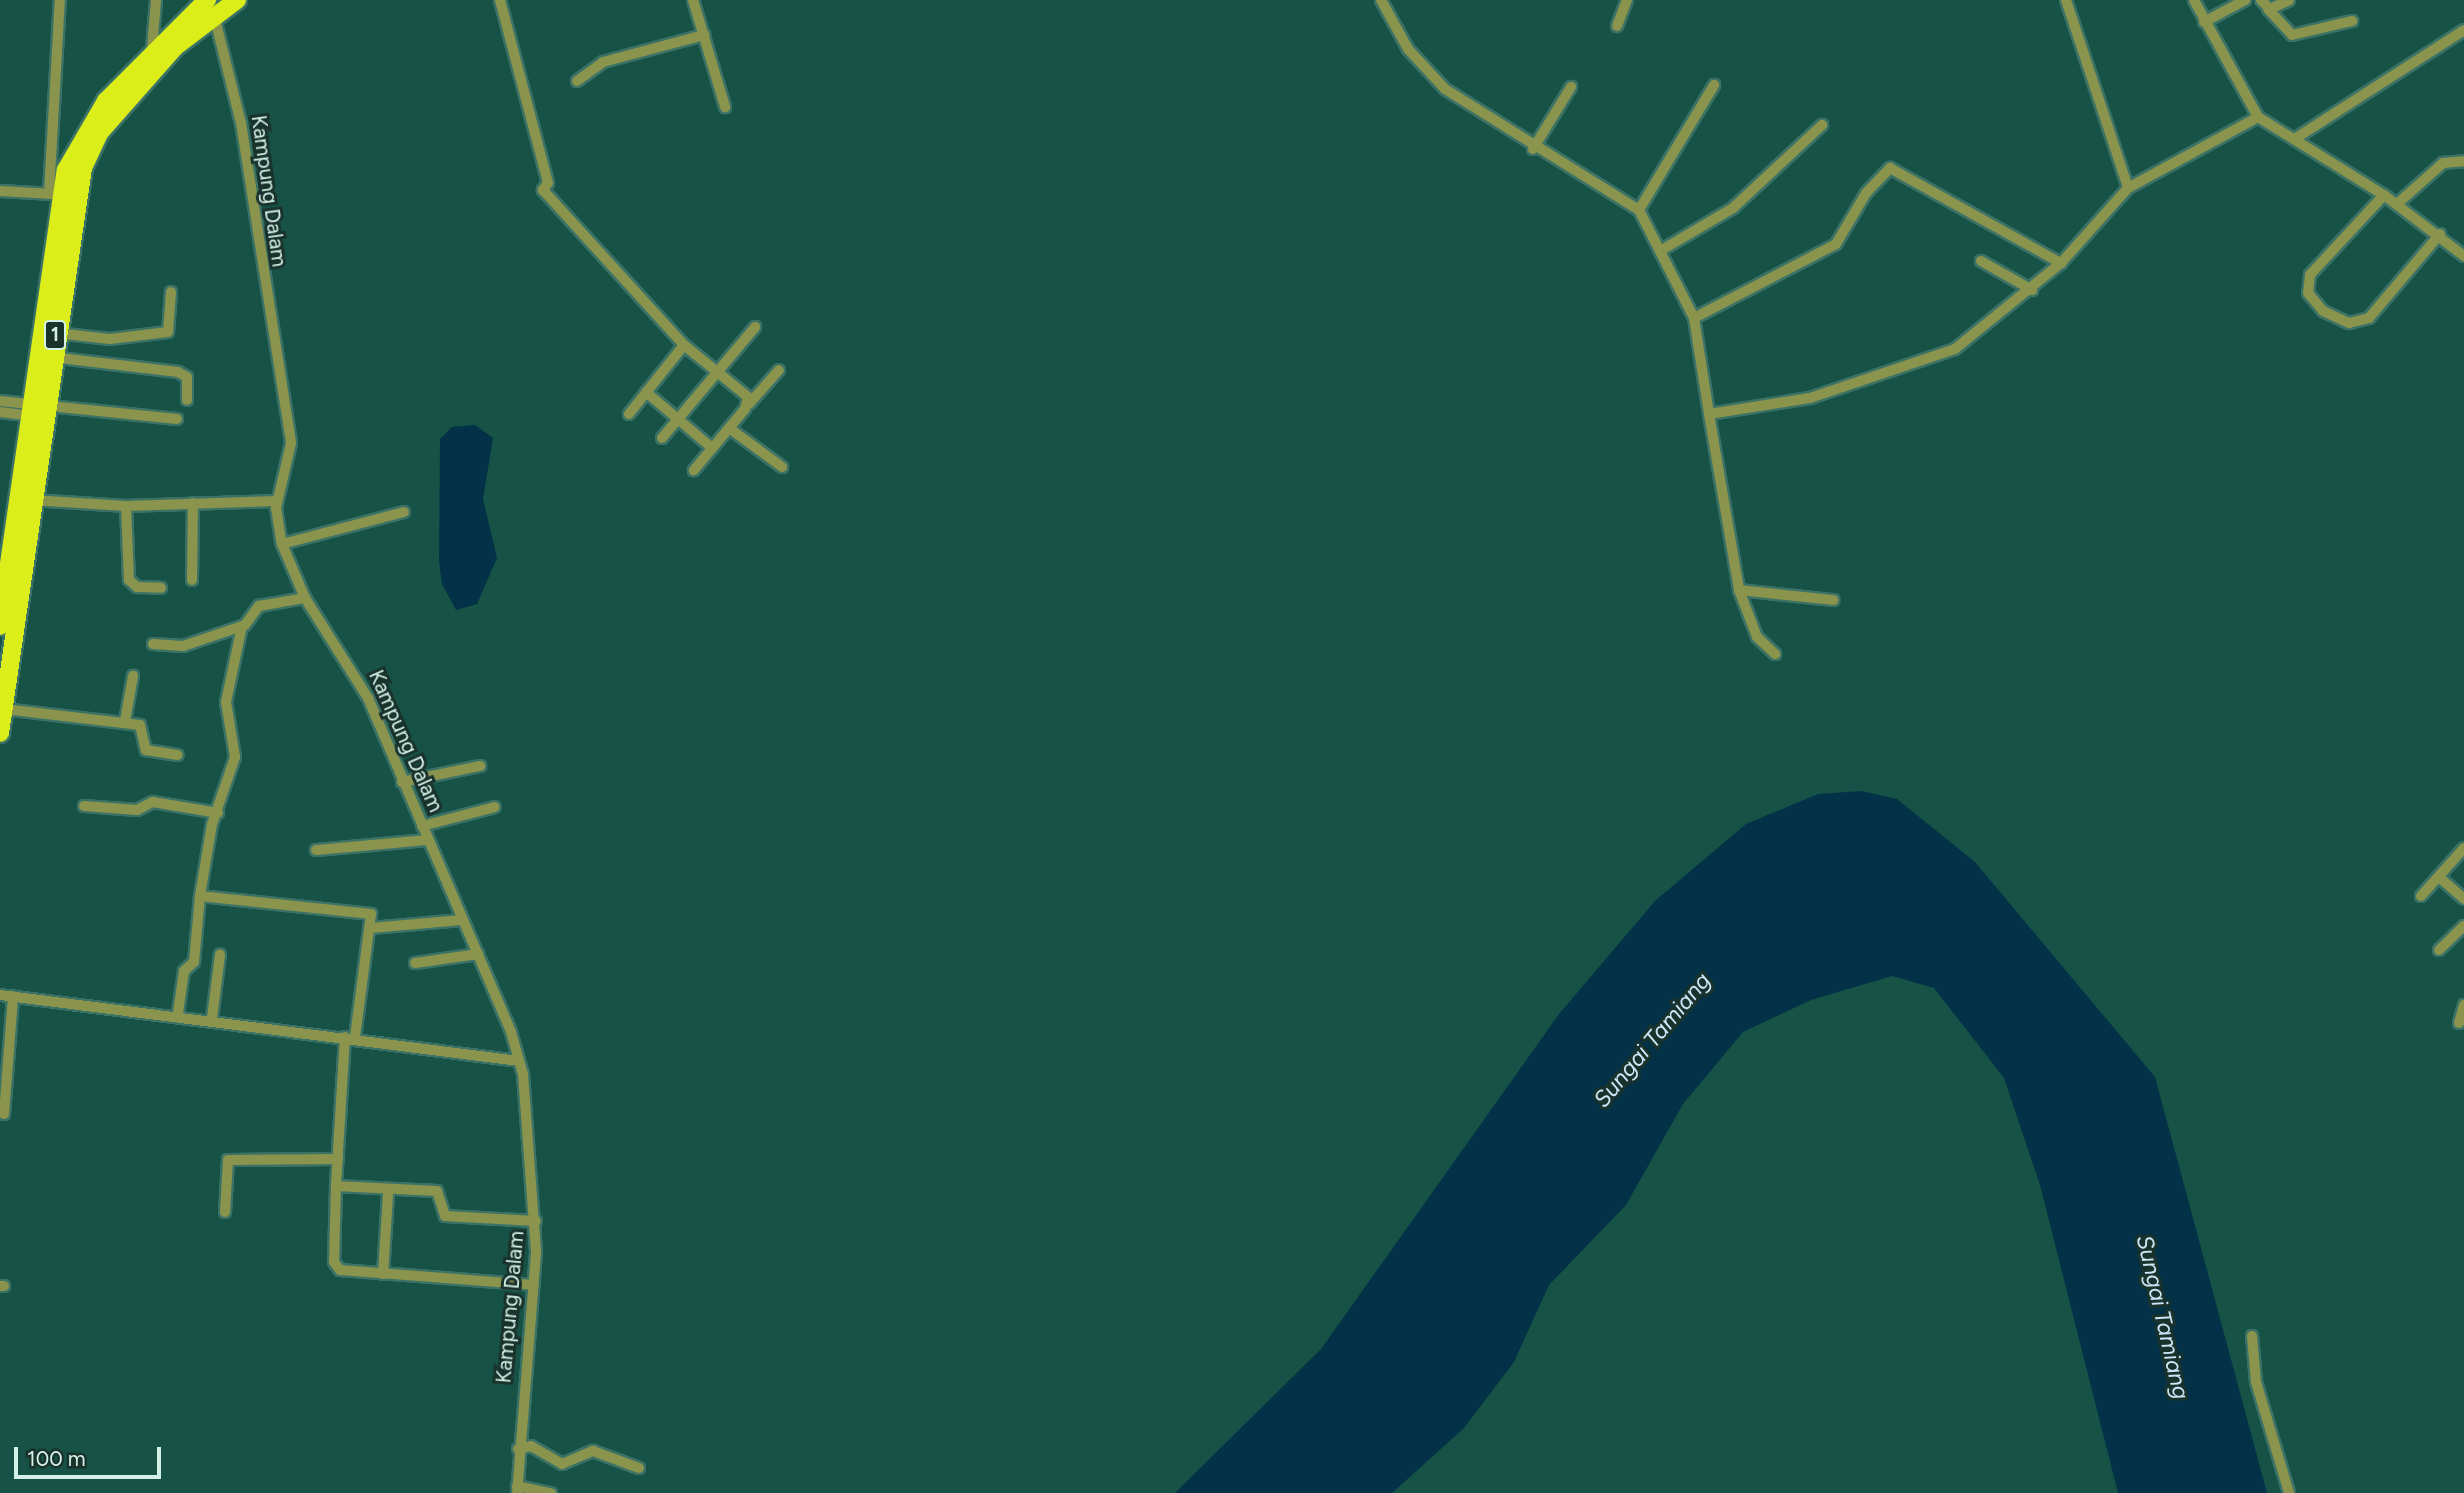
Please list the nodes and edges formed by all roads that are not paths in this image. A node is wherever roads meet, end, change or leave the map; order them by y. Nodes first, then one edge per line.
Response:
1 (60, 0) edge
2 (156, 0) edge
3 (237, 0) edge
4 (500, 0) edge
5 (693, 0) edge
6 (1381, 0) edge
7 (1627, 0) edge
8 (2066, 0) edge
9 (2194, 0) edge
10 (2245, 0) edge
11 (2289, 0) edge
12 (2265, 5) edge
13 (210, 7) edge
14 (2352, 21) dead end
15 (2204, 22) junction
16 (1617, 26) dead end
17 (2464, 30) edge
18 (704, 35) junction
19 (152, 49) junction
20 (577, 81) dead end
21 (1714, 85) dead end
22 (1571, 88) dead end
23 (724, 107) dead end
24 (2258, 117) junction
25 (1822, 125) dead end
26 (2296, 138) junction
27 (1533, 149) junction
28 (2464, 162) edge
29 (2128, 188) junction
30 (0, 191) edge
31 (55, 194) junction
32 (2384, 195) junction
33 (2397, 204) junction
34 (1640, 210) junction
35 (2440, 234) junction
36 (1660, 251) junction
37 (2464, 256) edge
38 (1982, 261) dead end
39 (2060, 263) junction
40 (2032, 290) junction
41 (171, 292) dead end
42 (1694, 318) junction
43 (755, 327) dead end
44 (55, 333) junction
45 (684, 345) junction
46 (51, 357) junction
47 (779, 370) dead end
48 (720, 373) junction
49 (646, 392) junction
50 (187, 400) dead end
51 (0, 401) edge
52 (748, 404) junction
53 (39, 411) junction
54 (0, 412) edge
55 (629, 414) dead end
56 (1709, 414) junction
57 (177, 419) dead end
58 (678, 420) junction
59 (729, 428) junction
60 (662, 438) dead end
61 (712, 448) junction
62 (782, 467) dead end
63 (694, 470) dead end
64 (32, 500) junction
65 (277, 501) junction
66 (193, 503) junction
67 (126, 506) junction
68 (404, 512) dead end
69 (282, 544) junction
70 (192, 580) dead end
71 (161, 588) dead end
72 (1739, 590) junction
73 (305, 598) junction
74 (1833, 600) dead end
75 (0, 626) edge
76 (242, 626) junction
77 (153, 644) dead end
78 (1775, 654) dead end
79 (132, 676) dead end
80 (4, 680) edge
81 (4, 709) junction
82 (125, 721) junction
83 (0, 733) edge
84 (178, 755) dead end
85 (481, 766) dead end
86 (402, 782) junction
87 (84, 806) dead end
88 (495, 807) dead end
89 (218, 813) junction
90 (422, 826) junction
91 (428, 840) junction
92 (2464, 848) edge
93 (316, 850) dead end
94 (2439, 877) junction
95 (200, 896) junction
96 (2421, 896) dead end
97 (2464, 899) edge
98 (462, 920) junction
99 (2464, 926) edge
100 (371, 928) junction
101 (2439, 950) dead end
102 (478, 954) junction
103 (220, 955) dead end
104 (415, 963) dead end
105 (0, 995) edge
106 (13, 996) junction
107 (2464, 1005) edge
108 (178, 1013) junction
109 (212, 1018) junction
110 (2459, 1023) dead end
111 (350, 1037) junction
112 (519, 1061) junction
113 (4, 1114) dead end
114 (338, 1159) junction
115 (336, 1186) junction
116 (387, 1194) junction
117 (225, 1212) dead end
118 (536, 1221) junction
119 (383, 1274) junction
120 (533, 1286) junction
121 (2252, 1336) dead end
122 (518, 1448) junction
123 (639, 1468) dead end
124 (517, 1490) edge
125 (551, 1493) edge
126 (2289, 1493) edge

1 - 31 street
2 - 19 street
3 - 13 highway, 1
4 - 45 street
5 - 18 street
6 - 27 street
7 - 16 street
8 - 29 street
9 - 15 street
10 - 15 street
11 - 12 street
12 - 14 street
13 - 19 highway, 1
13 - 44 highway, 1
13 - 65 street, Kampung Dalam
15 - 24 street
17 - 26 street
18 - 20 street
18 - 23 street
19 - 31 highway, 1
21 - 34 street
22 - 27 street
24 - 26 street
24 - 29 street
25 - 36 street
26 - 32 street
27 - 34 street
28 - 33 street
29 - 39 street
30 - 31 street
31 - 53 highway, 1
32 - 33 street
32 - 35 street
33 - 35 street
34 - 36 street
35 - 37 street
36 - 42 street
38 - 40 street
39 - 40 street
39 - 42 street
40 - 56 street
41 - 44 street
42 - 56 street
43 - 48 street
44 - 46 highway, 1
45 - 48 street
45 - 49 street
46 - 50 street
46 - 53 highway, 1
47 - 52 street
48 - 52 street
48 - 58 street
49 - 55 street
49 - 58 street
51 - 53 street
52 - 59 street
53 - 54 street
53 - 57 street
53 - 64 highway, 1
53 - 75 highway, 1
56 - 72 street
58 - 60 street
58 - 61 street
59 - 61 street
59 - 62 street
61 - 63 street
64 - 67 street
64 - 80 highway, 1
65 - 66 street
65 - 69 street, Kampung Dalam
66 - 67 street
66 - 70 street
67 - 71 street
68 - 69 street
69 - 73 street, Kampung Dalam
72 - 74 street
72 - 78 street
73 - 76 street
73 - 86 street, Kampung Dalam
76 - 77 street
76 - 89 street
79 - 82 street
80 - 81 highway, 1
81 - 82 street
81 - 83 highway, 1
82 - 84 street
85 - 86 street
86 - 90 street, Kampung Dalam
87 - 89 street
88 - 90 street
89 - 95 street
90 - 91 street, Kampung Dalam
91 - 93 street
91 - 98 street, Kampung Dalam
92 - 94 street
94 - 96 street
94 - 97 street
95 - 100 street
95 - 108 street
98 - 100 street
98 - 102 street, Kampung Dalam
99 - 101 street
100 - 111 street
102 - 104 street
102 - 112 street, Kampung Dalam
103 - 109 street
105 - 106 street
106 - 108 street
106 - 113 street
107 - 110 street
108 - 109 street
109 - 111 street
111 - 112 street
111 - 114 street
112 - 118 street, Kampung Dalam
114 - 115 street
114 - 117 street
115 - 116 street
115 - 119 street
116 - 118 street
116 - 119 street
118 - 120 street, Kampung Dalam
119 - 120 street
120 - 122 street, Kampung Dalam
121 - 126 street
122 - 123 street
122 - 124 street, Kampung Dalam
124 - 125 street

